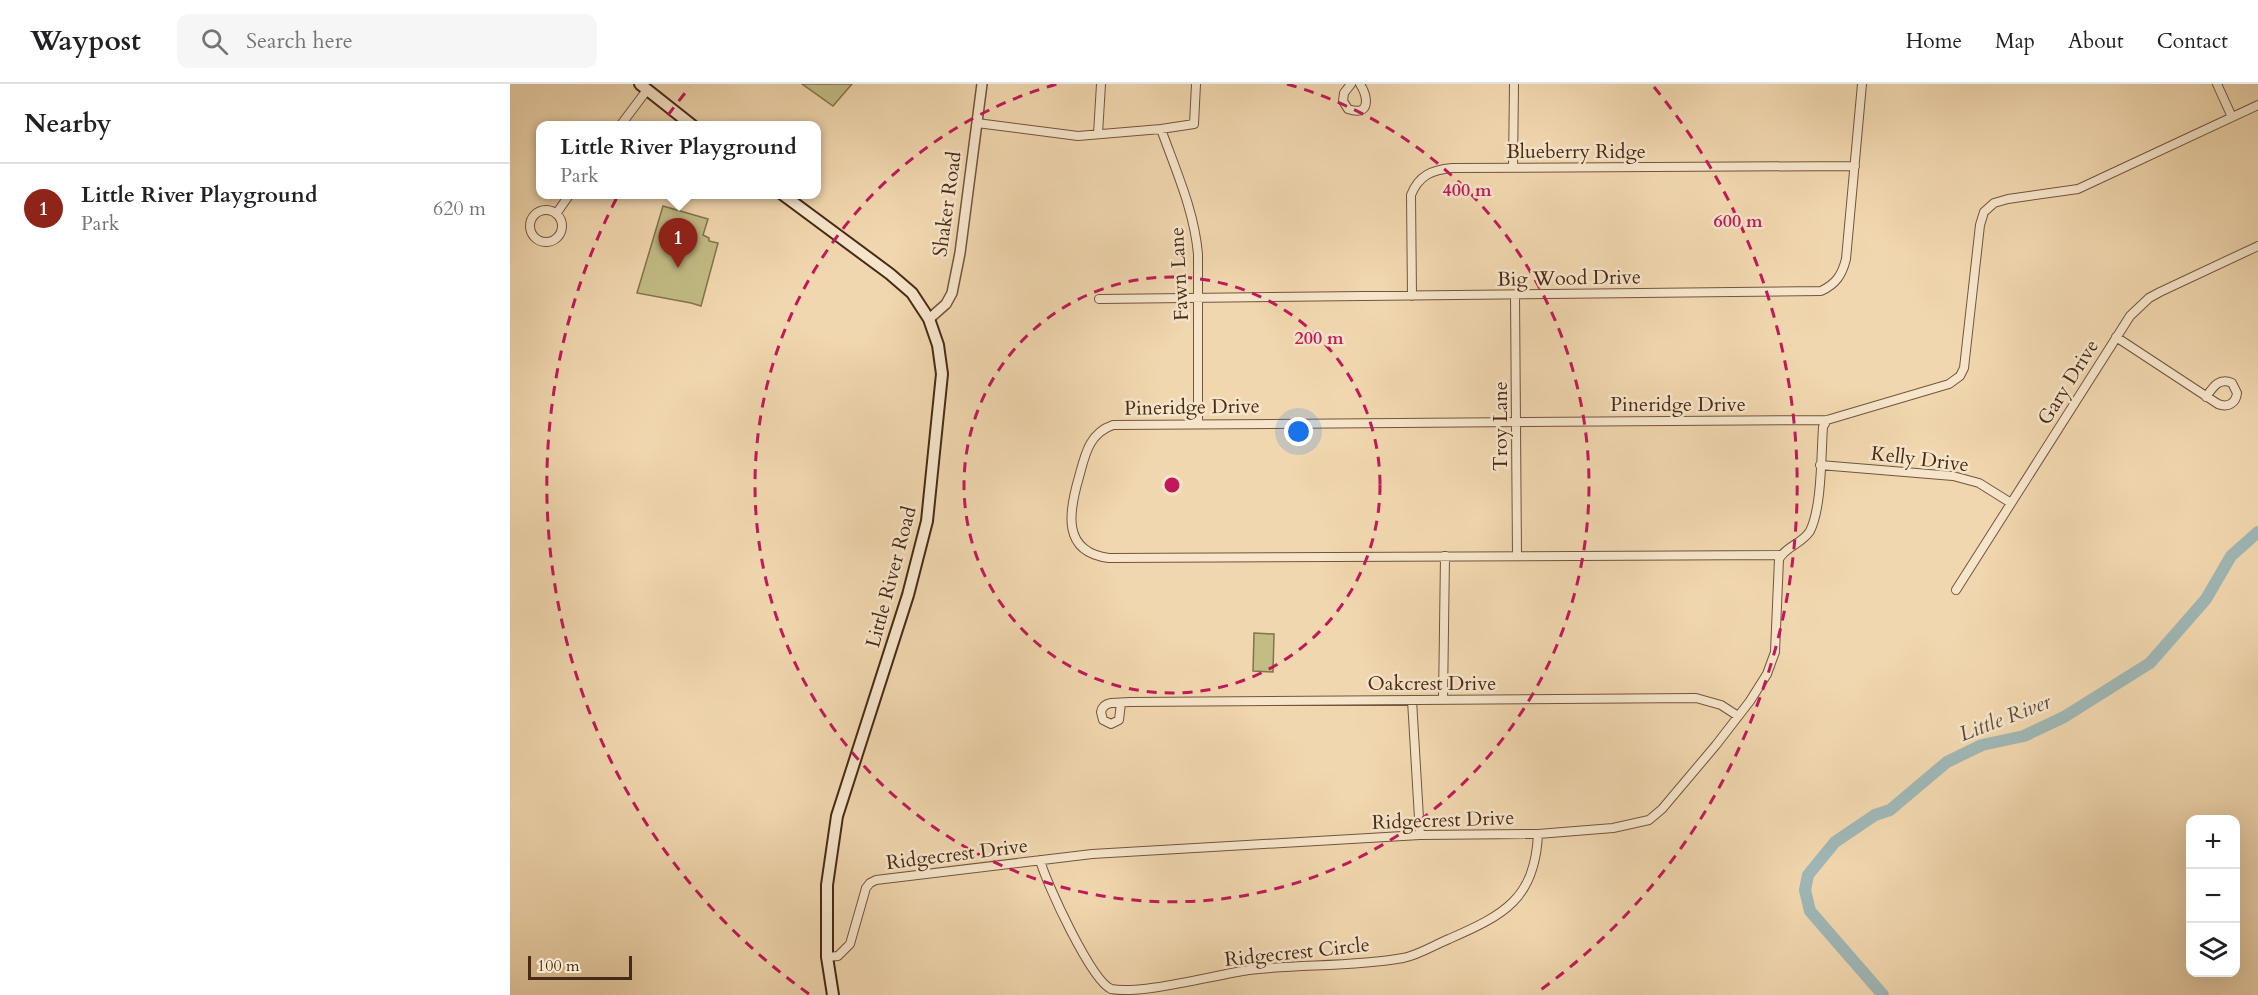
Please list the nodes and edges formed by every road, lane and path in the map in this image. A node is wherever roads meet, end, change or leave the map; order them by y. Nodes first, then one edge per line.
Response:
1 (982, 84) edge
2 (1101, 84) edge
3 (1196, 84) edge
4 (1350, 84) edge
5 (1360, 84) edge
6 (1514, 84) edge
7 (1862, 84) edge
8 (2217, 84) edge
9 (643, 87) edge
10 (2258, 105) edge
11 (2232, 117) junction
12 (623, 121) edge
13 (687, 121) edge
14 (977, 123) junction
15 (1161, 129) junction
16 (1098, 134) junction
17 (1855, 166) junction
18 (1513, 168) junction
19 (567, 199) edge
20 (787, 199) edge
21 (556, 214) junction
22 (2258, 246) edge
23 (1515, 295) junction
24 (1412, 296) junction
25 (1198, 298) junction
26 (1099, 299) dead end
27 (929, 319) junction
28 (2116, 337) junction
29 (2206, 397) dead end
30 (1827, 420) junction
31 (1516, 421) junction
32 (1198, 423) junction
33 (1820, 465) junction
34 (2011, 503) junction
35 (1782, 555) junction
36 (1445, 556) junction
37 (1517, 556) junction
38 (1956, 590) dead end
39 (1412, 700) junction
40 (1443, 700) junction
41 (1122, 703) dead end
42 (1738, 716) junction
43 (1538, 834) junction
44 (1420, 836) junction
45 (1040, 860) junction
46 (827, 957) junction
47 (833, 995) edge

1 - 14 street, Shaker Road
2 - 16 street
3 - 15 street
4 - 5 street
6 - 18 street
7 - 17 street, Big Wood Drive
8 - 11 street
9 - 12 street
9 - 13 main road
10 - 11 street
11 - 30 street, Pineridge Drive
14 - 16 street
14 - 27 street, Shaker Road
15 - 16 street
15 - 25 street, Fawn Lane
17 - 18 street, Blueberry Ridge
17 - 23 street, Big Wood Drive
18 - 24 street, Blueberry Ridge
19 - 21 street
20 - 27 main road, Little River Road
21 - 21 street
22 - 28 street, Gary Drive
23 - 24 street, Big Wood Drive
23 - 31 street, Troy Lane
24 - 25 street, Big Wood Drive
25 - 26 street, Big Wood Drive
25 - 32 street, Fawn Lane
27 - 46 main road, Little River Road
28 - 29 street
28 - 34 street, Gary Drive
30 - 31 street, Pineridge Drive
30 - 33 street
31 - 32 street, Pineridge Drive
31 - 37 street, Troy Lane
32 - 36 street, Pineridge Drive
33 - 34 street, Kelly Drive
33 - 35 street
34 - 38 street, Gary Drive
35 - 37 street, Pineridge Drive
35 - 42 street, Ridgecrest Drive
36 - 37 street, Pineridge Drive
36 - 40 street
39 - 40 street, Oakcrest Drive
39 - 41 street, Oakcrest Drive
39 - 44 street
40 - 42 street, Oakcrest Drive
42 - 43 street, Ridgecrest Drive
43 - 44 street, Ridgecrest Drive
43 - 45 street, Ridgecrest Circle
44 - 45 street, Ridgecrest Drive
45 - 46 street, Ridgecrest Drive
46 - 47 main road, Little River Road

